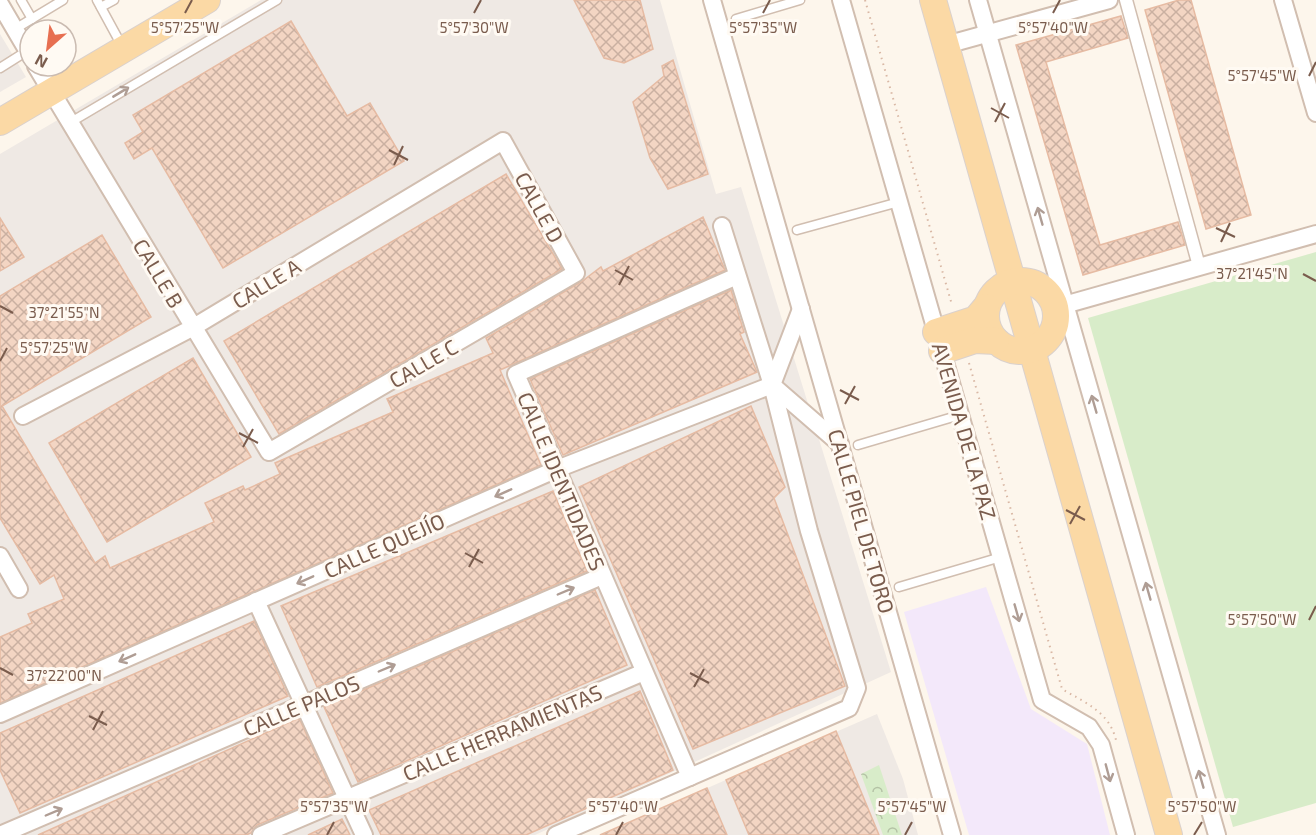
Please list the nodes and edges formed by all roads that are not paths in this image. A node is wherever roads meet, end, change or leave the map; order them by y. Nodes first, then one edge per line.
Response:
1 (21, 0) edge
2 (63, 0) edge
3 (114, 0) edge
4 (207, 0) edge
5 (277, 0) edge
6 (712, 0) edge
7 (800, 0) edge
8 (841, 0) edge
9 (933, 0) edge
10 (978, 0) edge
11 (1109, 0) edge
12 (1126, 0) edge
13 (1283, 0) edge
14 (0, 4) edge
15 (99, 4) edge
16 (31, 18) edge
17 (34, 18) edge
18 (736, 19) dead end
19 (18, 27) edge
20 (15, 29) junction
21 (988, 33) junction
22 (18, 34) edge
23 (946, 45) junction
24 (124, 49) junction
25 (18, 59) edge
26 (0, 68) edge
27 (43, 78) edge
28 (52, 92) junction
29 (1316, 113) edge
30 (0, 122) edge
31 (70, 122) junction
32 (503, 141) joint
33 (899, 202) junction
34 (722, 226) dead end
35 (797, 230) dead end
36 (1316, 234) edge
37 (1199, 266) junction
38 (576, 273) joint
39 (737, 276) junction
40 (1013, 281) junction
41 (1060, 306) junction
42 (986, 307) junction
43 (801, 309) junction
44 (192, 328) junction
45 (950, 338) junction
46 (996, 341) junction
47 (1032, 349) junction
48 (772, 385) junction
49 (960, 415) junction
50 (23, 416) dead end
51 (840, 444) junction
52 (858, 445) dead end
53 (269, 452) joint
54 (557, 469) junction
55 (0, 556) edge
56 (1001, 557) junction
57 (602, 576) junction
58 (899, 587) dead end
59 (19, 589) dead end
60 (256, 601) junction
61 (644, 672) junction
62 (304, 704) junction
63 (0, 714) edge
64 (690, 777) junction
65 (347, 798) junction
66 (2, 833) edge
67 (261, 835) edge
68 (364, 835) edge
69 (556, 835) edge
70 (952, 835) edge
71 (1126, 835) edge
72 (1169, 835) edge
73 (1217, 835) edge

1 - 16 lane
2 - 17 lane
3 - 15 lane
4 - 24 main road
31 -> 5 lane
6 - 43 street, CALLE PIEL DE TORO
7 - 18 lane
8 - 33 street, AVENIDA DE LA PAZ
9 - 23 main road
10 - 21 street
11 - 21 street
12 - 37 street
13 - 29 street
14 - 20 street
15 - 24 lane
19 - 20 lane
20 - 22 street
21 - 23 street
41 -> 21 street
23 - 40 main road
24 - 28 main road
25 - 26 lane
27 - 28 street, CALLE B
28 - 30 main road
28 - 31 street, CALLE B
31 - 44 street, CALLE B
32 - 38 street, CALLE D
32 - 44 street, CALLE A
33 - 35 lane
33 - 45 street, AVENIDA DE LA PAZ
34 - 39 street
36 - 37 street
37 - 41 street
38 - 53 street, CALLE C
39 - 48 street
39 - 54 street, CALLE IDENTIDADES
40 - 41 main road
40 - 42 main road
40 - 47 main road
41 - 47 main road
73 -> 41 street
42 - 45 main road
42 - 46 main road
43 - 48 street
43 - 51 street, CALLE PIEL DE TORO
44 - 50 street, CALLE A
44 - 53 street, CALLE B
45 - 46 main road
45 - 49 street, AVENIDA DE LA PAZ
46 - 47 main road
47 - 72 main road
48 - 51 street
48 - 54 street, CALLE QUEJÍO
48 - 64 street
49 - 52 lane
49 - 56 street, AVENIDA DE LA PAZ
51 - 70 street, CALLE PIEL DE TORO
54 - 57 street, CALLE IDENTIDADES
54 -> 60 street, CALLE QUEJÍO
55 - 59 street
56 - 58 lane
56 -> 71 street, AVENIDA DE LA PAZ
57 - 61 street, CALLE IDENTIDADES
62 -> 57 street, CALLE PALOS
60 - 62 street
60 -> 63 street, CALLE QUEJÍO
61 - 64 street, CALLE IDENTIDADES
61 - 65 street, CALLE HERRAMIENTAS
62 - 65 street
66 -> 62 street, CALLE PALOS
64 - 69 street
65 - 67 street, CALLE HERRAMIENTAS
65 - 68 street

